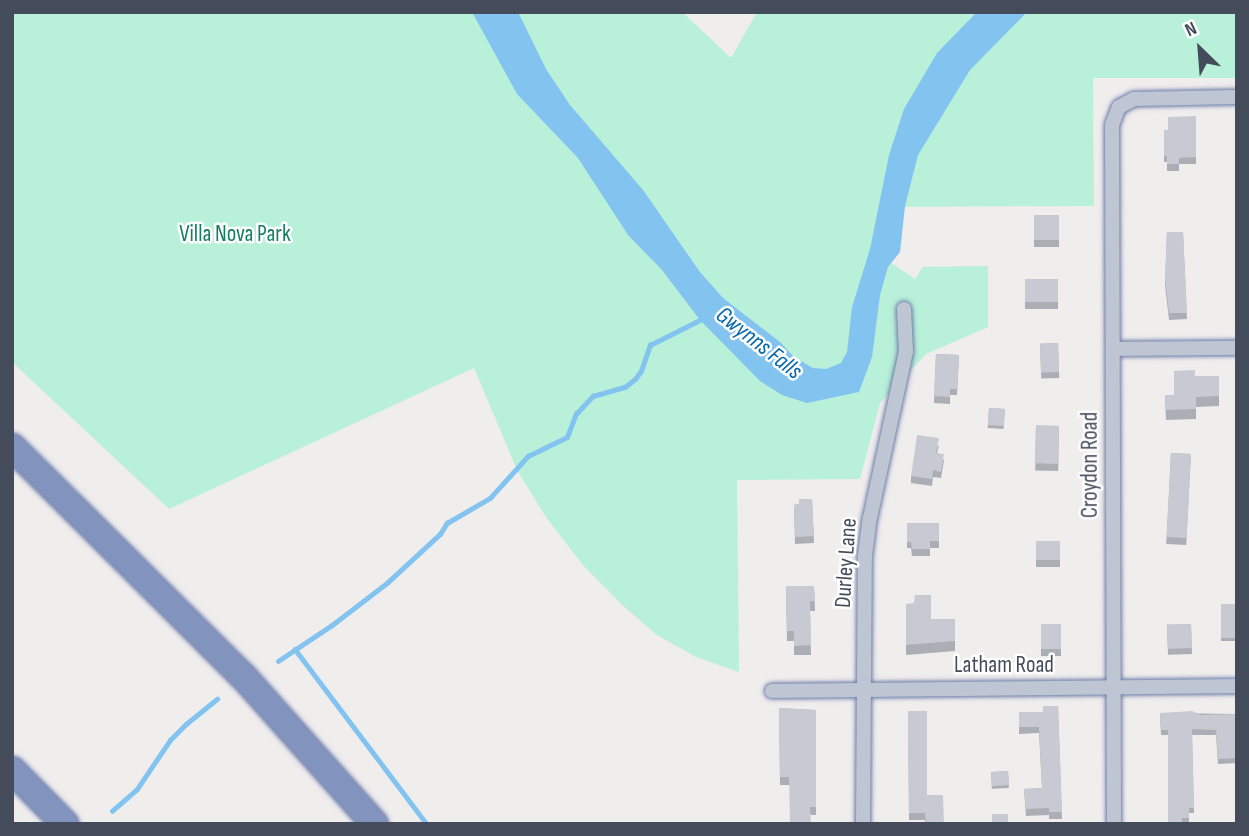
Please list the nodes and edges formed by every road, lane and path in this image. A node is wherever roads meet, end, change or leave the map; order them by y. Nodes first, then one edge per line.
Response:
1 (1237, 97) edge
2 (904, 309) dead end
3 (1237, 348) edge
4 (1113, 349) junction
5 (12, 447) edge
6 (1237, 686) edge
7 (1112, 687) junction
8 (863, 688) junction
9 (772, 691) dead end
10 (12, 770) edge
11 (43, 824) edge
12 (65, 824) edge
13 (375, 824) edge
14 (863, 824) edge
15 (1114, 824) edge

1 - 4 street, Croydon Road
2 - 8 street, Durley Lane
3 - 4 street
4 - 7 street, Croydon Road
5 - 13 highway
6 - 7 street, Latham Road
7 - 8 street, Latham Road
7 - 15 street, Croydon Road
8 - 9 street, Latham Road
8 - 14 street, Durley Lane
10 - 11 highway
10 - 12 highway

